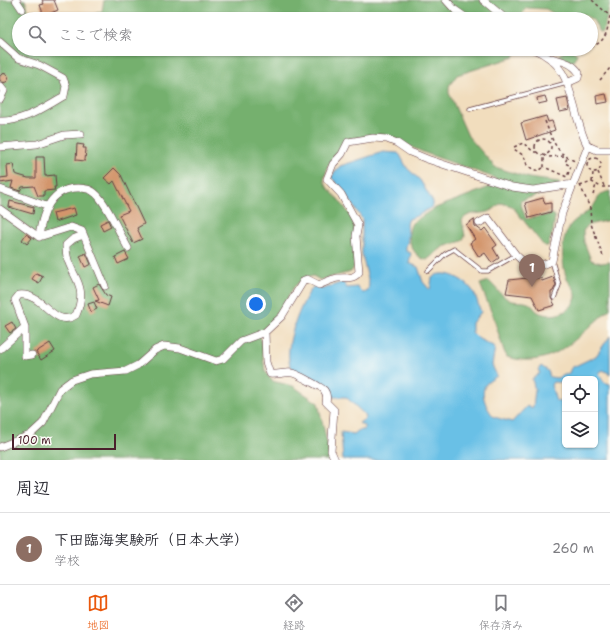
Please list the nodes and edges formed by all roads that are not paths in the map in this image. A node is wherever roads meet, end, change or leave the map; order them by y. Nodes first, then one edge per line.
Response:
1 (16, 0) edge
2 (446, 0) edge
3 (483, 0) edge
4 (22, 9) dead end
5 (458, 12) edge
6 (498, 12) edge
7 (0, 42) edge
8 (12, 53) edge
9 (16, 56) edge
10 (547, 56) edge
11 (551, 58) junction
12 (567, 83) junction
13 (0, 86) edge
14 (0, 99) edge
15 (470, 109) dead end
16 (0, 122) edge
17 (81, 134) dead end
18 (588, 146) junction
19 (0, 147) edge
20 (610, 150) edge
21 (576, 184) junction
22 (0, 189) edge
23 (46, 206) junction
24 (0, 210) edge
25 (479, 224) dead end
26 (83, 235) junction
27 (39, 237) junction
28 (128, 248) dead end
29 (516, 255) junction
30 (552, 261) junction
31 (428, 271) dead end
32 (105, 286) dead end
33 (554, 298) dead end
34 (25, 327) junction
35 (264, 332) junction
36 (0, 349) edge
37 (32, 355) dead end
38 (0, 447) edge
39 (335, 460) edge

1 - 4 street
2 - 5 street
3 - 6 street
7 - 8 street
9 - 16 street
10 - 11 street
11 - 12 street
11 - 12 street
12 - 15 lane
12 - 18 street
13 - 14 street
17 - 19 street
18 - 20 street
18 - 21 street
21 - 30 street
21 - 35 street
22 - 23 street
23 - 27 street
23 - 28 street
24 - 27 street
25 - 29 street
26 - 27 street
26 - 32 street
26 - 34 street
29 - 30 street
29 - 31 lane
30 - 33 lane
34 - 36 street
34 - 37 street
35 - 38 street
35 - 39 street

